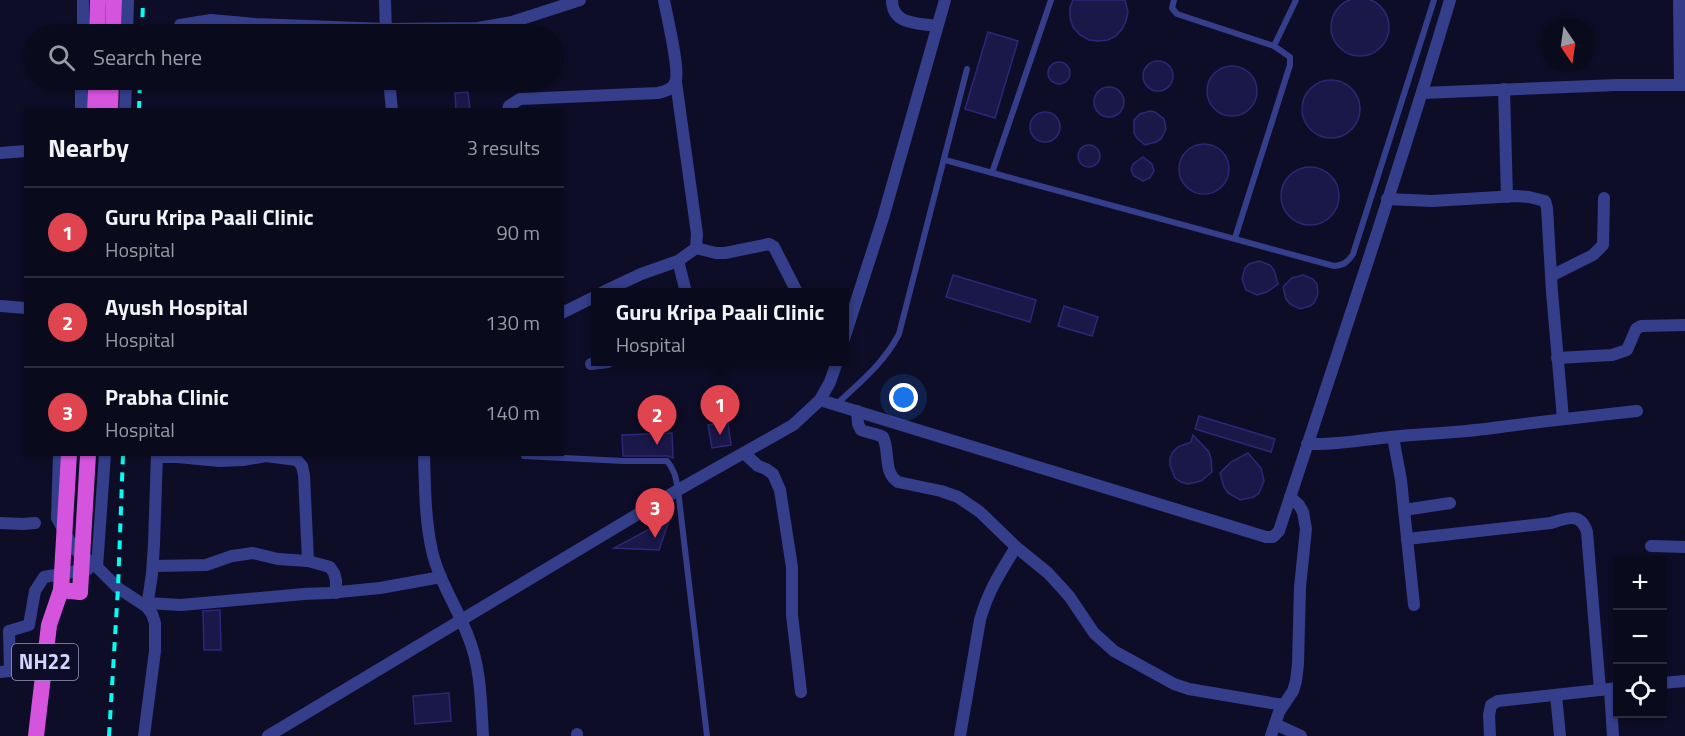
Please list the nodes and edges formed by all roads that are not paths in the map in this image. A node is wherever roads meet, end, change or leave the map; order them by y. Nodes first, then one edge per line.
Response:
1 (83, 0) edge
2 (98, 0) edge
3 (114, 0) edge
4 (128, 0) edge
5 (385, 0) edge
6 (580, 0) edge
7 (664, 0) edge
8 (892, 0) edge
9 (945, 0) edge
10 (1051, 0) edge
11 (1174, 0) edge
12 (1296, 0) edge
13 (1434, 0) edge
14 (1450, 0) edge
15 (1679, 0) edge
16 (82, 24) edge
17 (97, 24) edge
18 (113, 24) edge
19 (127, 24) edge
20 (186, 24) edge
21 (255, 24) edge
22 (386, 24) edge
23 (504, 24) edge
24 (937, 26) junction
25 (1274, 46) junction
26 (967, 69) dead end
27 (676, 82) junction
28 (1683, 85) edge
29 (1504, 89) junction
30 (81, 90) edge
31 (96, 90) edge
32 (111, 90) edge
33 (126, 90) edge
34 (390, 90) edge
35 (1422, 93) junction
36 (81, 108) edge
37 (95, 108) edge
38 (110, 108) edge
39 (125, 108) edge
40 (392, 108) edge
41 (508, 108) edge
42 (24, 151) edge
43 (0, 153) edge
44 (945, 160) junction
45 (992, 172) junction
46 (1507, 197) junction
47 (1604, 198) dead end
48 (1387, 199) junction
49 (1235, 238) junction
50 (696, 248) junction
51 (678, 261) junction
52 (1551, 276) junction
53 (611, 288) edge
54 (685, 288) edge
55 (795, 288) edge
56 (591, 298) edge
57 (0, 306) edge
58 (24, 308) edge
59 (564, 312) edge
60 (849, 323) edge
61 (1685, 325) edge
62 (1557, 358) junction
63 (836, 366) edge
64 (820, 400) junction
65 (837, 405) junction
66 (857, 411) junction
67 (1637, 411) dead end
68 (1563, 419) junction
69 (1393, 437) junction
70 (1307, 444) junction
71 (744, 453) junction
72 (59, 456) edge
73 (69, 456) edge
74 (88, 456) edge
75 (105, 456) edge
76 (157, 456) edge
77 (424, 456) edge
78 (524, 456) edge
79 (678, 490) junction
80 (1290, 497) junction
81 (1450, 503) dead end
82 (1404, 510) junction
83 (0, 523) edge
84 (35, 523) dead end
85 (1407, 539) junction
86 (1651, 546) dead end
87 (1016, 547) junction
88 (1685, 547) edge
89 (308, 561) junction
90 (153, 566) junction
91 (97, 567) junction
92 (441, 578) junction
93 (61, 590) junction
94 (336, 593) junction
95 (147, 605) junction
96 (1414, 605) dead end
97 (461, 619) junction
98 (0, 672) edge
99 (1685, 681) edge
100 (1667, 683) edge
101 (1609, 689) edge
102 (801, 692) dead end
103 (1556, 694) junction
104 (1283, 705) junction
105 (1273, 730) edge
106 (36, 736) edge
107 (144, 736) edge
108 (268, 736) edge
109 (483, 736) edge
110 (707, 736) edge
111 (960, 736) edge
112 (1301, 736) edge
113 (1490, 736) edge
114 (1560, 736) edge
115 (1613, 736) edge

1 - 16 street
2 - 17 highway
3 - 18 highway
4 - 19 street
5 - 22 street
6 - 23 street
7 - 27 street
8 - 24 street
9 - 24 street
10 - 45 lane
11 - 25 lane
12 - 25 lane
13 - 49 lane
14 - 35 street
15 - 28 street
20 - 21 street
24 - 60 street
25 - 49 lane
26 - 44 lane
27 - 41 street
27 - 50 street
28 - 29 street
29 - 35 street
29 - 46 street
30 - 36 street
31 - 37 highway
32 - 38 highway
33 - 39 street
34 - 40 street
35 - 48 street
42 - 43 street
44 - 45 lane
44 - 65 lane
45 - 49 lane
46 - 48 street
46 - 52 street
47 - 52 street
48 - 70 street
50 - 51 street
50 - 55 street
51 - 53 street
51 - 54 street
52 - 62 street
56 - 59 street
57 - 58 street
61 - 62 street
62 - 68 street
63 - 64 street
64 - 65 street
64 - 71 street
65 - 66 street
66 - 80 street
66 - 87 street
67 - 68 street
68 - 69 street
69 - 70 street
69 - 82 street
70 - 80 street
71 - 79 street
71 - 102 street
72 - 91 street
73 - 93 highway, NH22, bridge
74 - 93 highway, bridge
75 - 91 street
76 - 89 street
76 - 90 street
77 - 92 street
78 - 79 lane
79 - 97 street
79 - 110 lane
80 - 104 street
81 - 82 street
82 - 85 street
83 - 84 street
85 - 96 street
85 - 101 street
86 - 88 street
87 - 104 street
87 - 111 street
89 - 90 street
89 - 94 street
90 - 95 street
91 - 95 street
91 - 98 street
92 - 94 street
92 - 97 street
93 - 106 highway, NH22
94 - 95 street
95 - 107 street
97 - 108 street
97 - 109 street
99 - 100 street
101 - 103 street
101 - 115 street
103 - 113 street
103 - 114 street
104 - 105 street
105 - 112 street

